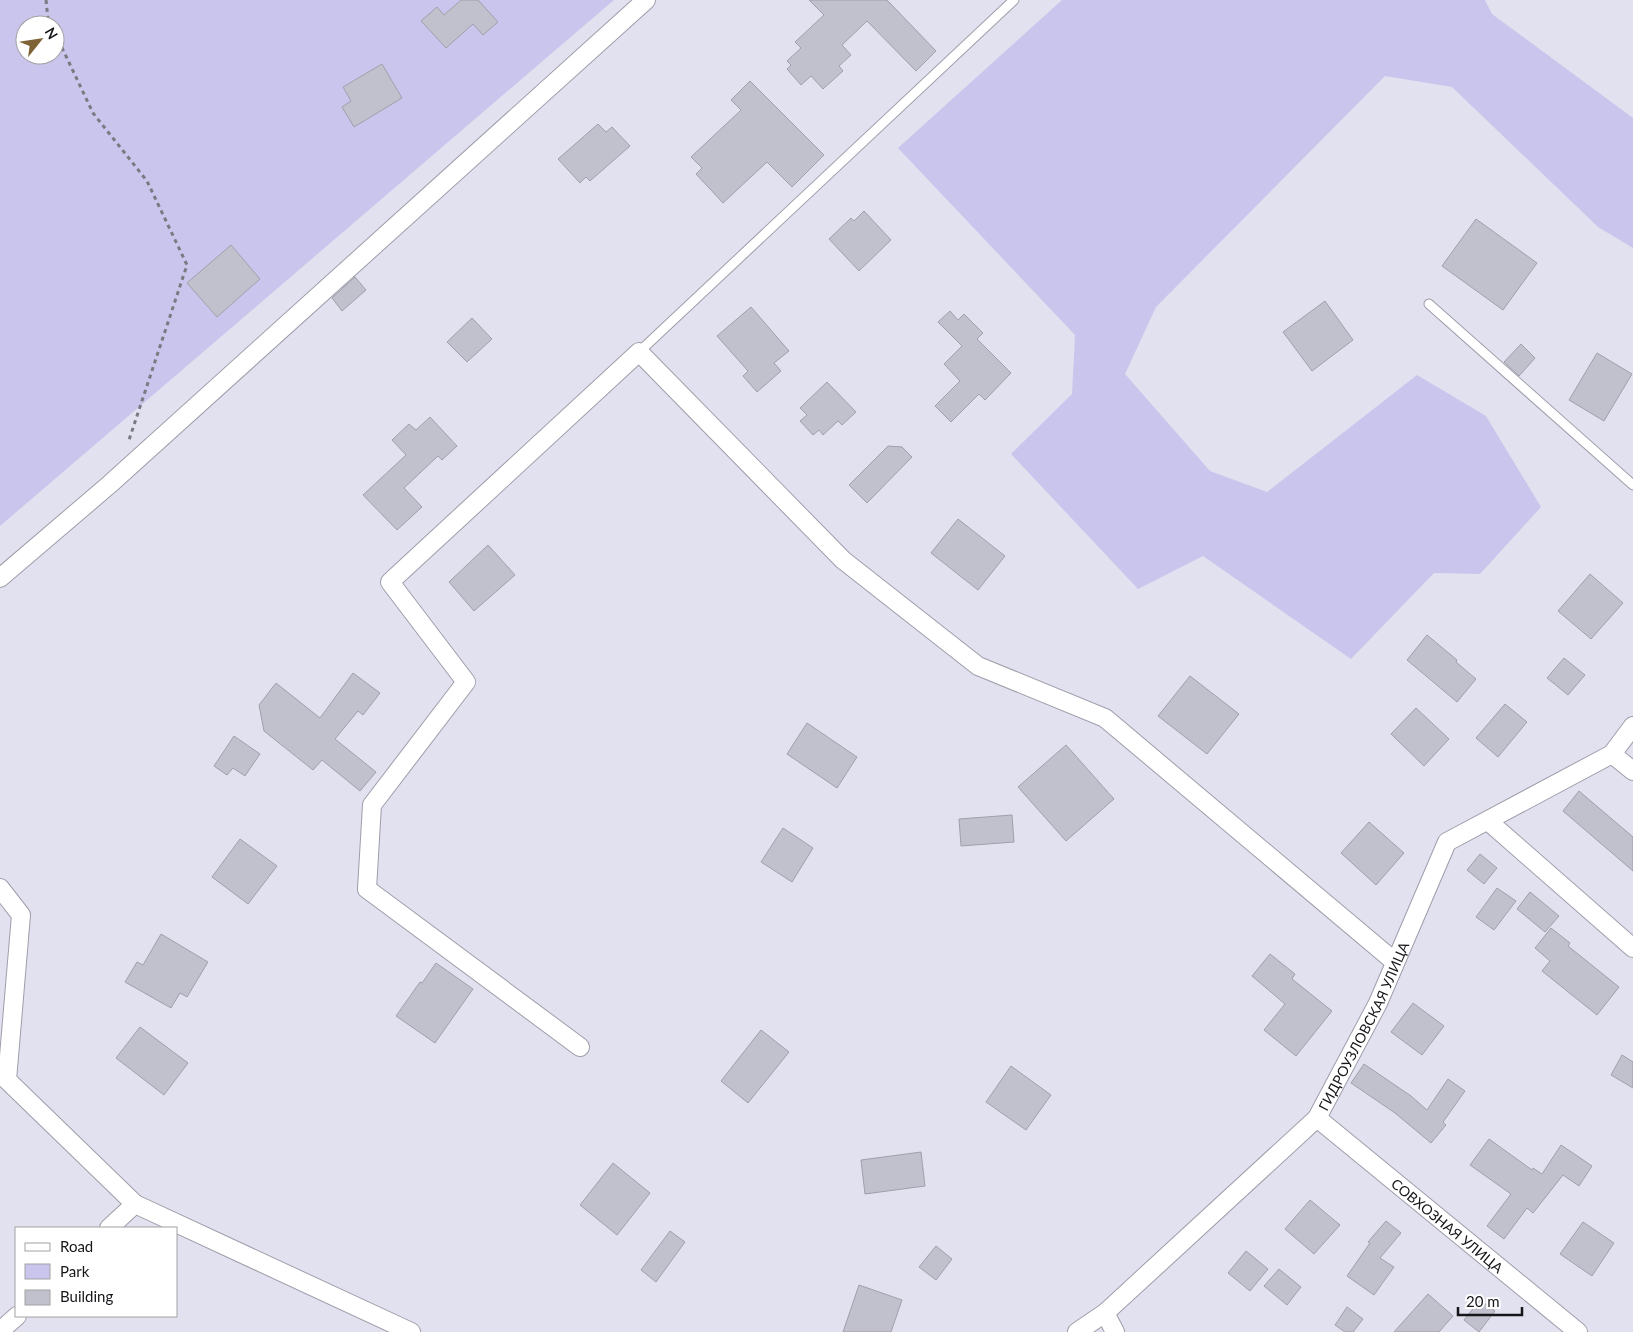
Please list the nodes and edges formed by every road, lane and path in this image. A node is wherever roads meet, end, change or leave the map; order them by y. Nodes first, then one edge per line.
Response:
1 (46, 0) edge
2 (646, 0) edge
3 (1014, 0) edge
4 (48, 15) edge
5 (65, 54) edge
6 (1429, 304) dead end
7 (639, 352) junction
8 (127, 444) dead end
9 (1633, 485) edge
10 (0, 578) edge
11 (1633, 726) edge
12 (1612, 754) junction
13 (1633, 771) edge
14 (1488, 821) junction
15 (0, 888) edge
16 (1633, 948) edge
17 (1395, 962) junction
18 (580, 1047) dead end
19 (1317, 1118) junction
20 (136, 1204) junction
21 (111, 1227) edge
22 (1105, 1313) junction
23 (16, 1317) edge
24 (0, 1331) edge
25 (411, 1332) edge
26 (1077, 1332) edge
27 (1115, 1332) edge
28 (1578, 1332) edge

1 - 4 path
2 - 10 street
3 - 7 lane
5 - 8 path
6 - 9 lane
7 - 17 street
7 - 18 street
11 - 12 street, ГИДРОУЗЛОВСКАЯ УЛИЦА
12 - 13 street
12 - 14 street, ГИДРОУЗЛОВСКАЯ УЛИЦА
14 - 16 street
14 - 17 street, ГИДРОУЗЛОВСКАЯ УЛИЦА
15 - 20 street
17 - 19 street, ГИДРОУЗЛОВСКАЯ УЛИЦА
19 - 22 street, ГИДРОУЗЛОВСКАЯ УЛИЦА
19 - 28 street, СОВХОЗНАЯ УЛИЦА
20 - 21 street
20 - 25 street
22 - 26 street, ГИДРОУЗЛОВСКАЯ УЛИЦА
22 - 27 street
23 - 24 street

